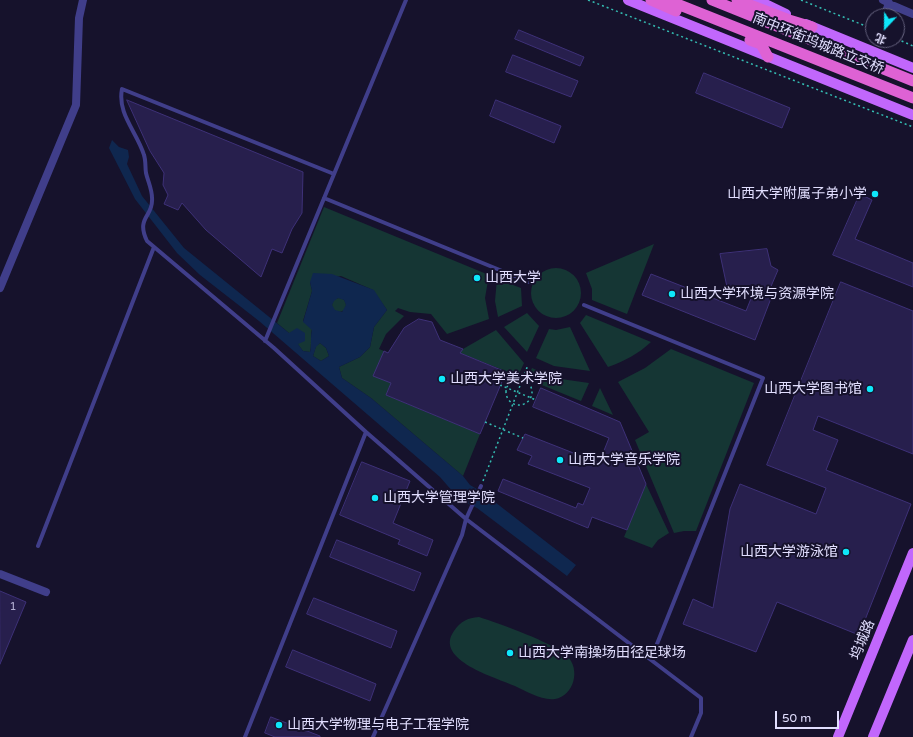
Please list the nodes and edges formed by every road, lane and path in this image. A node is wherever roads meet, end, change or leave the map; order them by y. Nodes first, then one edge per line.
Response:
1 (83, 0) edge
2 (406, 0) edge
3 (588, 0) edge
4 (628, 0) edge
5 (651, 0) edge
6 (667, 0) edge
7 (712, 0) edge
8 (738, 0) edge
9 (757, 0) edge
10 (801, 0) edge
11 (883, 0) edge
12 (887, 8) edge
13 (865, 26) edge
14 (812, 27) junction
15 (768, 57) junction
16 (913, 68) edge
17 (913, 81) edge
18 (913, 98) edge
19 (912, 114) edge
20 (913, 127) edge
21 (334, 174) junction
22 (324, 198) junction
23 (154, 247) junction
24 (529, 282) dead end
25 (0, 288) edge
26 (584, 305) dead end
27 (265, 341) junction
28 (528, 365) dead end
29 (500, 385) dead end
30 (506, 387) junction
31 (530, 397) junction
32 (536, 400) dead end
33 (485, 422) dead end
34 (366, 432) junction
35 (523, 438) dead end
36 (481, 486) joint
37 (466, 519) junction
38 (38, 546) dead end
39 (913, 553) edge
40 (0, 574) edge
41 (46, 592) dead end
42 (913, 640) edge
43 (651, 659) junction
44 (245, 737) edge
45 (373, 737) edge
46 (691, 737) edge
47 (838, 737) edge
48 (873, 737) edge

1 - 25 street
2 - 21 lane
3 - 20 path
4 - 15 main road
5 - 15 highway
6 - 18 highway, 南中环街坞城路立交桥
7 - 17 highway, 南中环街坞城路立交桥
8 - 14 highway
9 - 14 main road
10 - 13 path
11 - 12 street
14 - 16 main road
15 - 19 main road
21 - 22 lane
21 - 23 lane
22 - 24 lane
22 - 27 lane
23 - 27 lane
23 - 38 lane
26 - 43 lane
27 - 34 lane
28 - 36 path
29 - 30 path, bridge
30 - 31 path, bridge
30 - 31 path, bridge
30 - 31 path, bridge
31 - 32 path, bridge
33 - 35 path, bridge
34 - 37 lane
34 - 44 lane
36 - 37 lane
37 - 43 lane
37 - 45 lane
39 - 47 main road, 坞城路
40 - 41 street
42 - 48 main road
43 - 46 lane

